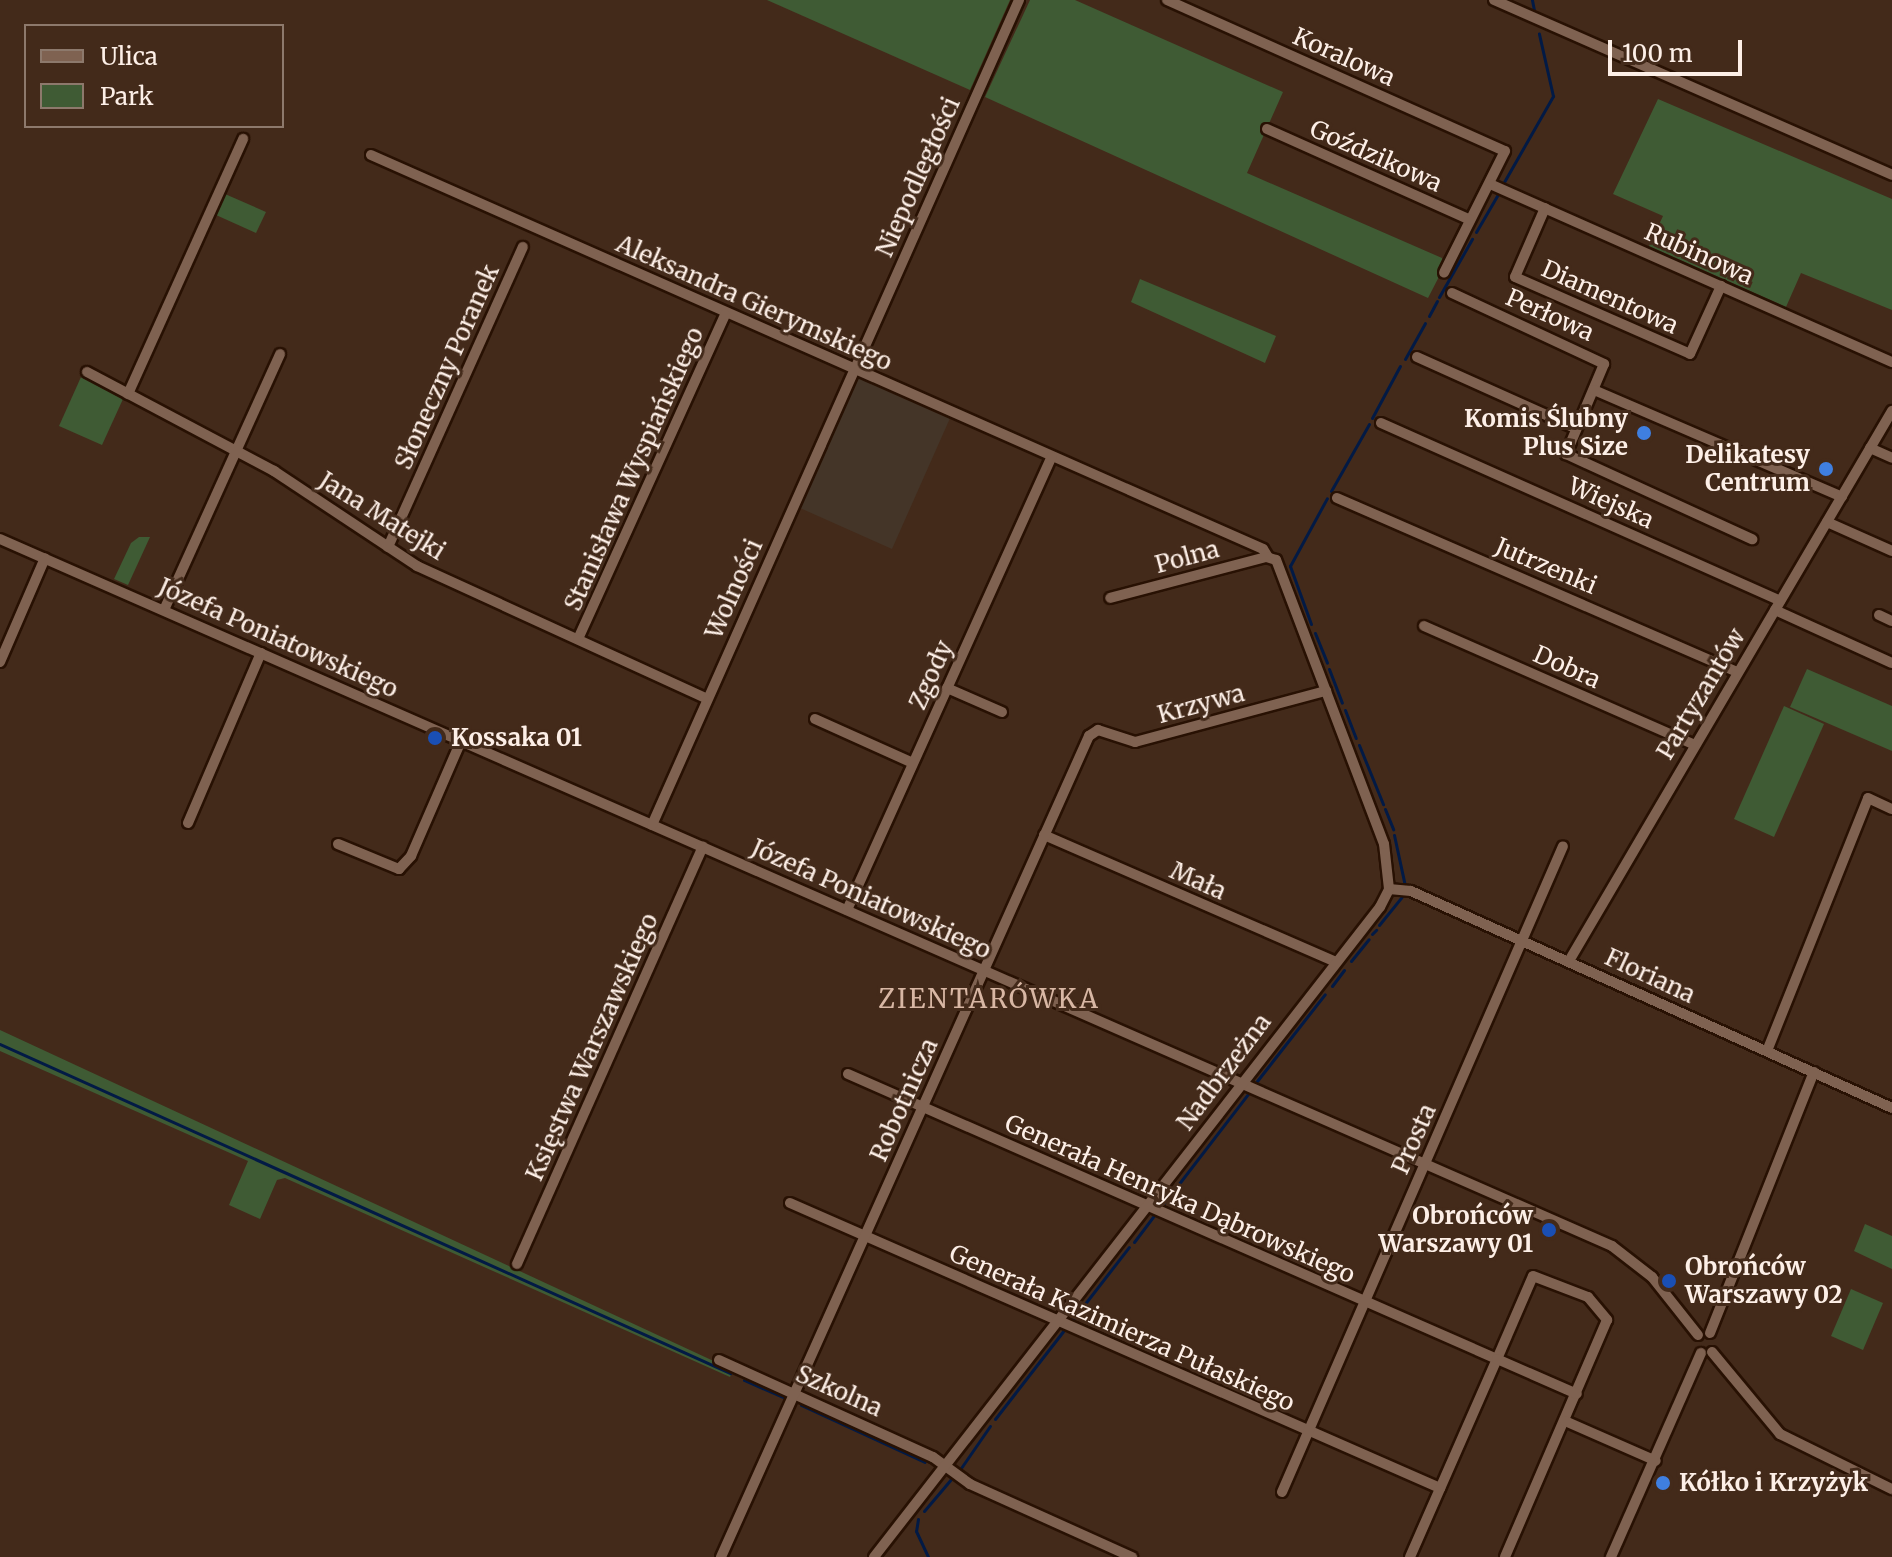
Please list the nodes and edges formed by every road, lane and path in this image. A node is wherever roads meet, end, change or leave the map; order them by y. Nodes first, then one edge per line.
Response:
1 (1019, 0) edge
2 (1167, 0) edge
3 (1494, 0) edge
4 (1267, 129) dead end
5 (243, 139) dead end
6 (371, 155) dead end
7 (1892, 175) edge
8 (1490, 184) junction
9 (1545, 208) junction
10 (1470, 220) junction
11 (523, 247) dead end
12 (1444, 273) dead end
13 (1721, 286) junction
14 (1452, 293) dead end
15 (725, 315) junction
16 (280, 354) dead end
17 (1417, 357) dead end
18 (1892, 362) edge
19 (854, 370) junction
20 (87, 372) dead end
21 (1594, 390) junction
22 (128, 394) junction
23 (1892, 411) edge
24 (1381, 423) dead end
25 (1575, 428) junction
26 (1870, 448) junction
27 (236, 451) junction
28 (1052, 457) junction
29 (1892, 458) edge
30 (1842, 497) junction
31 (1337, 498) dead end
32 (1827, 522) junction
33 (0, 539) edge
34 (1752, 539) dead end
35 (388, 547) junction
36 (1892, 551) edge
37 (45, 558) junction
38 (1271, 558) junction
39 (1110, 598) dead end
40 (1778, 606) junction
41 (164, 610) junction
42 (1879, 615) dead end
43 (1892, 621) edge
44 (1424, 626) dead end
45 (578, 639) junction
46 (261, 653) junction
47 (0, 662) edge
48 (1892, 663) edge
49 (1738, 672) junction
50 (947, 688) junction
51 (1326, 691) junction
52 (707, 699) junction
53 (1002, 712) dead end
54 (815, 719) dead end
55 (1089, 736) joint
56 (461, 741) junction
57 (1695, 745) junction
58 (913, 763) junction
59 (1892, 809) edge
60 (188, 823) dead end
61 (652, 825) junction
62 (1044, 835) junction
63 (338, 844) dead end
64 (1563, 846) dead end
65 (703, 847) junction
66 (1400, 890) junction
67 (847, 910) junction
68 (1522, 940) junction
69 (1569, 961) junction
70 (1336, 962) junction
71 (983, 970) junction
72 (1767, 1051) junction
73 (1814, 1072) junction
74 (848, 1074) dead end
75 (1241, 1082) junction
76 (922, 1106) junction
77 (1892, 1108) edge
78 (1425, 1163) junction
79 (790, 1203) dead end
80 (1145, 1207) junction
81 (865, 1236) junction
82 (517, 1264) dead end
83 (1364, 1301) junction
84 (1056, 1322) junction
85 (1710, 1333) junction
86 (1698, 1335) junction
87 (1706, 1352) junction
88 (1497, 1359) junction
89 (719, 1360) dead end
90 (793, 1393) junction
91 (1577, 1394) junction
92 (1565, 1421) junction
93 (1307, 1432) junction
94 (1656, 1461) junction
95 (946, 1466) junction
96 (1440, 1488) junction
97 (1892, 1489) edge
98 (1282, 1492) dead end
99 (1507, 1556) edge
100 (721, 1557) edge
101 (874, 1557) edge
102 (1132, 1557) edge
103 (1410, 1557) edge
104 (1611, 1557) edge

1 - 19 street, Niepodległości
2 - 8 street, Koralowa
3 - 7 street
4 - 10 street, Goździkowa
5 - 22 street
6 - 15 street, Aleksandra Gierymskiego
8 - 9 street, Rubinowa
8 - 10 street
9 - 13 street, Rubinowa
9 - 13 street, Diamentowa
10 - 12 street
11 - 35 street, Słoneczny Poranek
13 - 18 street, Rubinowa
14 - 21 street, Perłowa
15 - 19 street, Aleksandra Gierymskiego
15 - 45 street, Stanisława Wyspiańskiego
16 - 27 street
17 - 25 street
19 - 28 street, Aleksandra Gierymskiego
19 - 52 street, Wolności
20 - 22 street, Jana Matejki
21 - 25 street
21 - 30 street
22 - 27 street, Jana Matejki
23 - 26 street, Partyzantów
24 - 40 street, Wiejska
25 - 34 street
26 - 29 street
26 - 30 street, Partyzantów
27 - 35 street, Jana Matejki
27 - 41 street
28 - 38 street, Aleksandra Gierymskiego
28 - 50 street, Zgody
30 - 32 street, Partyzantów
31 - 49 street, Jutrzenki
32 - 36 street
32 - 40 street, Partyzantów
33 - 37 street, Józefa Poniatowskiego
35 - 45 street, Jana Matejki
37 - 41 street, Józefa Poniatowskiego
37 - 47 street
38 - 39 street, Polna
38 - 51 street
40 - 48 street, Wiejska
40 - 49 street, Partyzantów
41 - 46 street, Józefa Poniatowskiego
42 - 43 street
44 - 57 street, Dobra
45 - 52 street, Jana Matejki
46 - 56 street, Józefa Poniatowskiego
46 - 60 street
49 - 57 street, Partyzantów
50 - 53 street
50 - 58 street, Zgody
51 - 55 street, Krzywa
51 - 66 street
52 - 61 street, Wolności
54 - 58 street
55 - 62 street, Robotnicza
56 - 61 street, Józefa Poniatowskiego
56 - 63 street
57 - 69 street, Partyzantów
58 - 67 street, Zgody
59 - 72 street
61 - 65 street, Józefa Poniatowskiego
62 - 70 street, Mała
62 - 71 street, Robotnicza
64 - 68 street, Prosta
65 - 67 street, Józefa Poniatowskiego
65 - 82 street, Księstwa Warszawskiego
66 - 68 street, Floriana
66 - 70 street, Nadbrzeżna
67 - 71 street, Józefa Poniatowskiego
68 - 69 street, Floriana
68 - 78 street, Prosta
69 - 72 street, Floriana
70 - 75 street, Nadbrzeżna
71 - 75 street, Józefa Poniatowskiego
71 - 76 street, Robotnicza
72 - 73 street, Floriana
73 - 77 street, Floriana
73 - 85 street
74 - 76 street, Generała Henryka Dąbrowskiego
75 - 78 street, Józefa Poniatowskiego
75 - 80 street, Nadbrzeżna
76 - 80 street, Generała Henryka Dąbrowskiego
76 - 81 street, Robotnicza
78 - 83 street, Prosta
78 - 86 street, Józefa Poniatowskiego
79 - 81 street, Generała Kazimierza Pułaskiego
80 - 83 street, Generała Henryka Dąbrowskiego
80 - 84 street, Nadbrzeżna
81 - 84 street, Generała Kazimierza Pułaskiego
81 - 90 street, Robotnicza
83 - 88 street, Generała Henryka Dąbrowskiego
83 - 93 street, Prosta
84 - 93 street, Generała Kazimierza Pułaskiego
84 - 95 street, Nadbrzeżna
85 - 86 street
85 - 87 street
86 - 87 street
87 - 94 street
87 - 97 street
88 - 91 street, Generała Henryka Dąbrowskiego
88 - 91 street
88 - 96 street
89 - 90 street, Szkolna
90 - 95 street, Szkolna
90 - 100 street, Robotnicza
91 - 92 street
92 - 94 street
92 - 99 street
93 - 96 street, Generała Kazimierza Pułaskiego
93 - 98 street, Prosta
94 - 104 street
95 - 101 street, Nadbrzeżna
95 - 102 street, Szkolna
96 - 103 street

